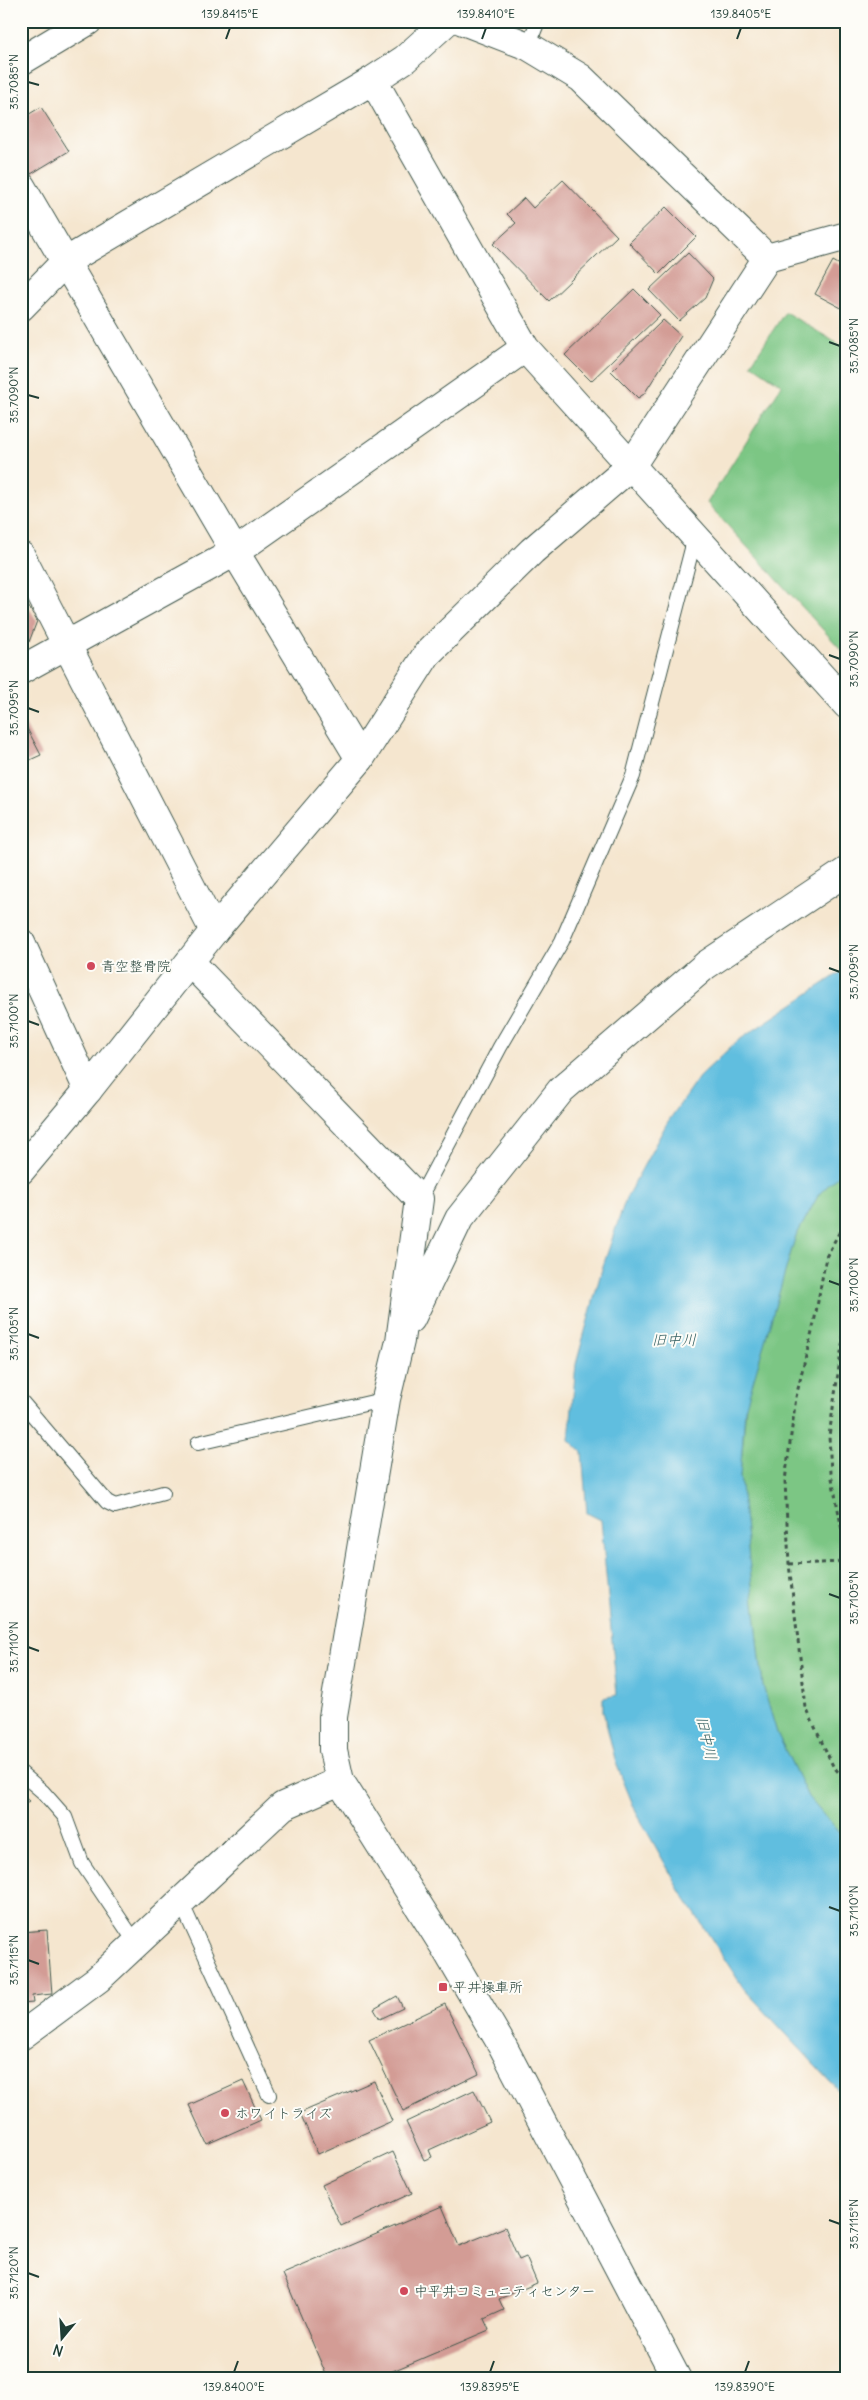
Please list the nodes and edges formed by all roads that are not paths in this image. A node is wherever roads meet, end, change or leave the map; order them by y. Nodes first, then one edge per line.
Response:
1 (88, 21) edge
2 (446, 21) edge
3 (463, 21) edge
4 (533, 33) edge
5 (21, 61) edge
6 (373, 80) junction
7 (21, 186) edge
8 (847, 236) edge
9 (767, 258) junction
10 (65, 262) junction
11 (21, 307) edge
12 (525, 348) junction
13 (631, 466) junction
14 (694, 537) junction
15 (235, 552) junction
16 (21, 556) edge
17 (68, 644) junction
18 (21, 670) edge
19 (847, 706) edge
20 (360, 760) junction
21 (847, 871) edge
22 (214, 931) junction
23 (21, 943) edge
24 (190, 962) junction
25 (88, 1090) junction
26 (21, 1170) edge
27 (418, 1199) junction
28 (400, 1341) junction
29 (386, 1399) junction
30 (21, 1401) edge
31 (198, 1443) dead end
32 (163, 1493) dead end
33 (21, 1774) edge
34 (340, 1781) junction
35 (181, 1902) junction
36 (136, 1944) junction
37 (21, 2036) edge
38 (269, 2095) dead end
39 (677, 2379) edge

1 - 5 street
2 - 6 street
3 - 4 street
4 - 9 street
6 - 10 street
6 - 12 street
7 - 10 street
8 - 9 street
9 - 13 street
10 - 11 street
10 - 15 street
12 - 13 street
12 - 15 street
13 - 14 street
13 - 20 street
14 - 19 street
14 - 27 lane
15 - 17 street
15 - 20 street
16 - 17 street
17 - 18 street
17 - 22 street
20 - 22 street
21 - 28 street
22 - 24 street
23 - 25 street
24 - 25 street
24 - 27 street
25 - 26 street
27 - 28 street
28 - 29 street
29 - 31 lane
29 - 34 street
30 - 32 lane
33 - 36 lane
34 - 35 street
34 - 39 street
35 - 36 street
35 - 38 lane
36 - 37 street

